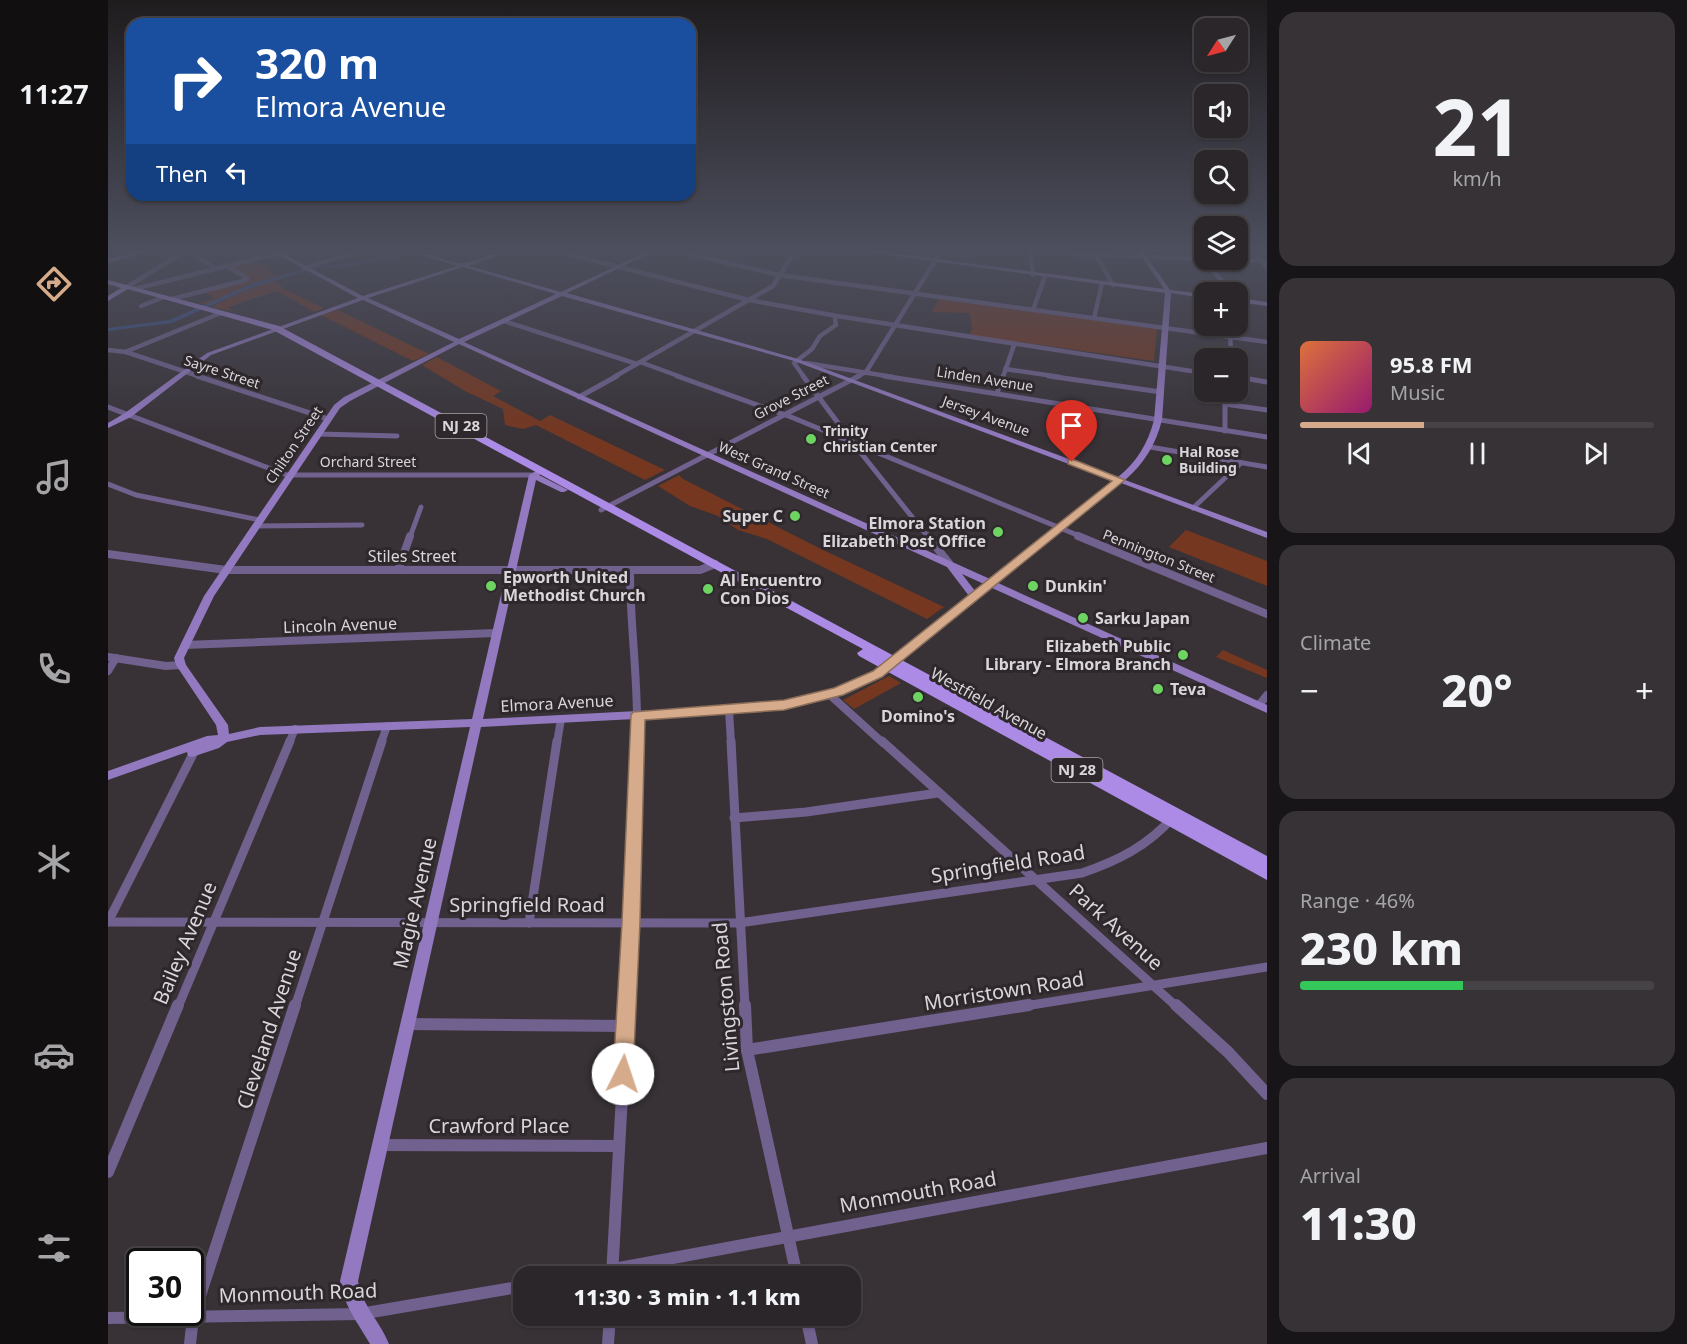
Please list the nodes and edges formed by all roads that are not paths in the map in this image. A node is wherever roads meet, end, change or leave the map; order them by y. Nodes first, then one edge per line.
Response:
1 (219, 314) edge
2 (224, 314) edge
3 (319, 314) edge
4 (397, 314) edge
5 (519, 314) edge
6 (632, 314) edge
7 (725, 314) edge
8 (823, 314) edge
9 (902, 314) edge
10 (1061, 314) edge
11 (1095, 314) edge
12 (1166, 314) edge
13 (1094, 318) junction
14 (835, 320) dead end
15 (504, 321) junction
16 (894, 327) junction
17 (276, 328) junction
18 (1166, 328) junction
19 (694, 331) junction
20 (1231, 337) junction
21 (458, 342) junction
22 (1267, 342) edge
23 (1014, 345) junction
24 (1231, 348) edge
25 (108, 350) edge
26 (125, 352) junction
27 (796, 360) junction
28 (638, 363) junction
29 (806, 363) junction
30 (1163, 367) junction
31 (1005, 369) junction
32 (183, 372) junction
33 (866, 372) junction
34 (1194, 372) edge
35 (1248, 379) edge
36 (852, 380) junction
37 (381, 382) junction
38 (1267, 382) edge
39 (1161, 392) junction
40 (997, 393) junction
41 (819, 396) junction
42 (579, 397) junction
43 (1226, 404) joint
44 (1070, 405) junction
45 (108, 407) edge
46 (1267, 410) edge
47 (784, 414) junction
48 (128, 415) junction
49 (328, 419) junction
50 (1158, 420) junction
51 (108, 426) edge
52 (1065, 429) dead end
53 (1225, 431) junction
54 (318, 434) junction
55 (397, 436) dead end
56 (1267, 437) edge
57 (853, 443) junction
58 (1150, 447) junction
59 (707, 455) junction
60 (1241, 463) junction
61 (1267, 467) edge
62 (537, 472) junction
63 (290, 475) junction
64 (1120, 480) junction
65 (108, 484) edge
66 (421, 507) dead end
67 (604, 508) junction
68 (1193, 508) junction
69 (258, 523) junction
70 (362, 525) dead end
71 (1060, 528) junction
72 (1265, 532) edge
73 (108, 554) edge
74 (949, 563) junction
75 (711, 566) junction
76 (512, 569) junction
77 (226, 570) junction
78 (398, 570) junction
79 (630, 570) junction
80 (993, 583) junction
81 (975, 597) junction
82 (1267, 614) edge
83 (496, 633) junction
84 (185, 645) junction
85 (112, 658) edge
86 (181, 664) junction
87 (891, 664) junction
88 (108, 671) edge
89 (830, 695) junction
90 (1267, 695) edge
91 (1263, 707) edge
92 (729, 710) junction
93 (638, 715) junction
94 (561, 719) junction
95 (477, 723) junction
96 (387, 726) junction
97 (295, 729) junction
98 (224, 739) junction
99 (195, 752) junction
100 (108, 776) edge
101 (108, 782) edge
102 (938, 793) junction
103 (1173, 817) junction
104 (734, 818) junction
105 (1267, 863) edge
106 (1267, 874) edge
107 (1036, 879) junction
108 (108, 922) edge
109 (213, 922) junction
110 (323, 922) junction
111 (529, 922) junction
112 (631, 922) junction
113 (739, 922) junction
114 (430, 923) junction
115 (1267, 967) edge
116 (1154, 985) junction
117 (407, 1024) junction
118 (626, 1026) junction
119 (747, 1050) junction
120 (1267, 1094) edge
121 (380, 1144) junction
122 (618, 1146) junction
123 (1267, 1148) edge
124 (108, 1172) edge
125 (789, 1236) junction
126 (612, 1266) edge
127 (645, 1266) edge
128 (795, 1266) edge
129 (204, 1284) edge
130 (513, 1288) edge
131 (360, 1314) junction
132 (204, 1317) edge
133 (108, 1318) edge
134 (126, 1318) edge
135 (192, 1326) edge
136 (609, 1326) edge
137 (808, 1326) edge
138 (190, 1344) edge
139 (380, 1344) edge
140 (608, 1344) edge
141 (812, 1344) edge

1 - 26 street
2 - 17 main road, Westfield Avenue
3 - 17 street
4 - 21 street, West Grand Street
5 - 15 street, Chilton Street
6 - 19 street, Jersey Avenue
7 - 19 street
8 - 16 street
9 - 16 street, Grove Street
10 - 13 street
11 - 13 street
12 - 18 street, Elmora Avenue
13 - 18 street
14 - 27 street
15 - 21 street, Chilton Street
15 - 28 street, Pennington Street
16 - 23 street
16 - 33 street, Grove Street
17 - 32 street
17 - 37 main road, Westfield Avenue
18 - 20 street
18 - 30 street, Elmora Avenue
19 - 27 street, Jersey Avenue
19 - 28 street
20 - 22 street
20 - 24 street
21 - 37 street, Chilton Street
21 - 42 street, West Grand Street
23 - 30 street
23 - 31 street
25 - 26 street, Sayre Street
26 - 32 street, Sayre Street
27 - 29 street, Jersey Avenue
27 - 41 street
28 - 42 street
28 - 47 street, Pennington Street
29 - 33 street, Linden Avenue
29 - 36 street, Jersey Avenue
30 - 34 street
30 - 39 street, Elmora Avenue
31 - 39 street
31 - 40 street
32 - 48 street
32 - 49 street, Sayre Street
33 - 36 street, Grove Street
33 - 40 street, Linden Avenue
35 - 38 street
36 - 41 street, Grove Street
36 - 64 street, Jersey Avenue
37 - 49 street, Chilton Street
37 - 62 main road, Westfield Avenue / NJ 28
39 - 50 street, Elmora Avenue
40 - 44 street, Linden Avenue
41 - 47 street, Grove Street
41 - 57 street
42 - 59 street, West Grand Street
43 - 46 street
43 - 53 street
44 - 50 street, Linden Avenue
44 - 52 street
45 - 48 street, Orchard Street
47 - 57 street, Pennington Street
47 - 59 street, Grove Street
48 - 51 street
48 - 63 street, Orchard Street
49 - 54 street, Chilton Street
50 - 53 street, Linden Avenue
50 - 58 street, Elmora Avenue
53 - 56 street, Linden Avenue
54 - 55 street
54 - 63 street, Chilton Street
57 - 71 street, Pennington Street
57 - 74 street
58 - 60 street
58 - 64 street, Elmora Avenue
59 - 67 street, Grove Street
59 - 74 street, West Grand Street
60 - 61 street
60 - 68 street
62 - 63 street, Orchard Street
62 - 67 main road, Westfield Avenue / NJ 28
62 - 67 main road, Westfield Avenue / NJ 28
62 - 76 street, Magie Avenue
63 - 69 street, Chilton Street
64 - 68 street, Jersey Avenue
64 - 71 street, Elmora Avenue
65 - 69 street
66 - 78 street
67 - 75 main road, Westfield Avenue / NJ 28
68 - 72 street, Jersey Avenue
69 - 70 street
69 - 77 street, Chilton Street
71 - 80 street, Elmora Avenue
71 - 82 street, Pennington Street
73 - 77 street, Stiles Street
74 - 80 street, West Grand Street
74 - 81 street
75 - 79 street, Stiles Street
75 - 87 main road, Westfield Avenue / NJ 28
76 - 78 street, Stiles Street
76 - 79 street, Stiles Street
76 - 83 street, Magie Avenue
77 - 78 street, Stiles Street
77 - 84 street, Chilton Street
79 - 93 street
80 - 81 street, Elmora Avenue
80 - 91 street, West Grand Street
81 - 87 street, Elmora Avenue
83 - 84 street, Lincoln Avenue
83 - 95 street, Magie Avenue
84 - 86 street, Chilton Street
85 - 86 street
85 - 88 street
86 - 98 street
87 - 89 street, Elmora Avenue
87 - 103 main road, Westfield Avenue / NJ 28
89 - 92 street, Elmora Avenue
89 - 102 street, Park Avenue
90 - 91 street
92 - 93 street, Elmora Avenue
92 - 104 street, Livingston Road
93 - 94 street, Elmora Avenue
93 - 112 street
94 - 95 street, Elmora Avenue
94 - 111 street
95 - 96 street, Elmora Avenue
95 - 114 street, Magie Avenue
96 - 97 street, Elmora Avenue
96 - 110 street, Cleveland Avenue
97 - 98 street, Elmora Avenue
97 - 109 street, Bailey Avenue
98 - 99 street
98 - 100 street
99 - 101 street
99 - 108 street
102 - 104 street
102 - 107 street, Park Avenue
103 - 105 main road, Westfield Avenue / NJ 28
103 - 106 main road, Westfield Avenue / NJ 28
103 - 107 street, Springfield Road
104 - 113 street, Livingston Road
107 - 113 street, Springfield Road
107 - 116 street, Park Avenue
108 - 109 street, Springfield Road
109 - 110 street, Springfield Road
109 - 124 street, Bailey Avenue
110 - 114 street, Springfield Road
110 - 129 street, Cleveland Avenue
111 - 112 street, Springfield Road
111 - 114 street, Springfield Road
112 - 113 street, Springfield Road
112 - 118 street
113 - 119 street, Livingston Road
114 - 117 street, Magie Avenue
115 - 116 street, Morristown Road
116 - 119 street, Morristown Road
116 - 120 street, Park Avenue
117 - 118 street
117 - 121 street, Magie Avenue
118 - 122 street
119 - 125 street, Livingston Road
121 - 122 street, Crawford Place
121 - 131 street, Magie Avenue
122 - 126 street
123 - 125 street, Monmouth Road
125 - 127 street, Monmouth Road
125 - 128 street, Livingston Road
130 - 131 street, Monmouth Road
131 - 132 street, Monmouth Road
131 - 139 street, Magie Avenue
133 - 134 street, Monmouth Road
135 - 138 street, Cleveland Avenue
136 - 140 street
137 - 141 street

